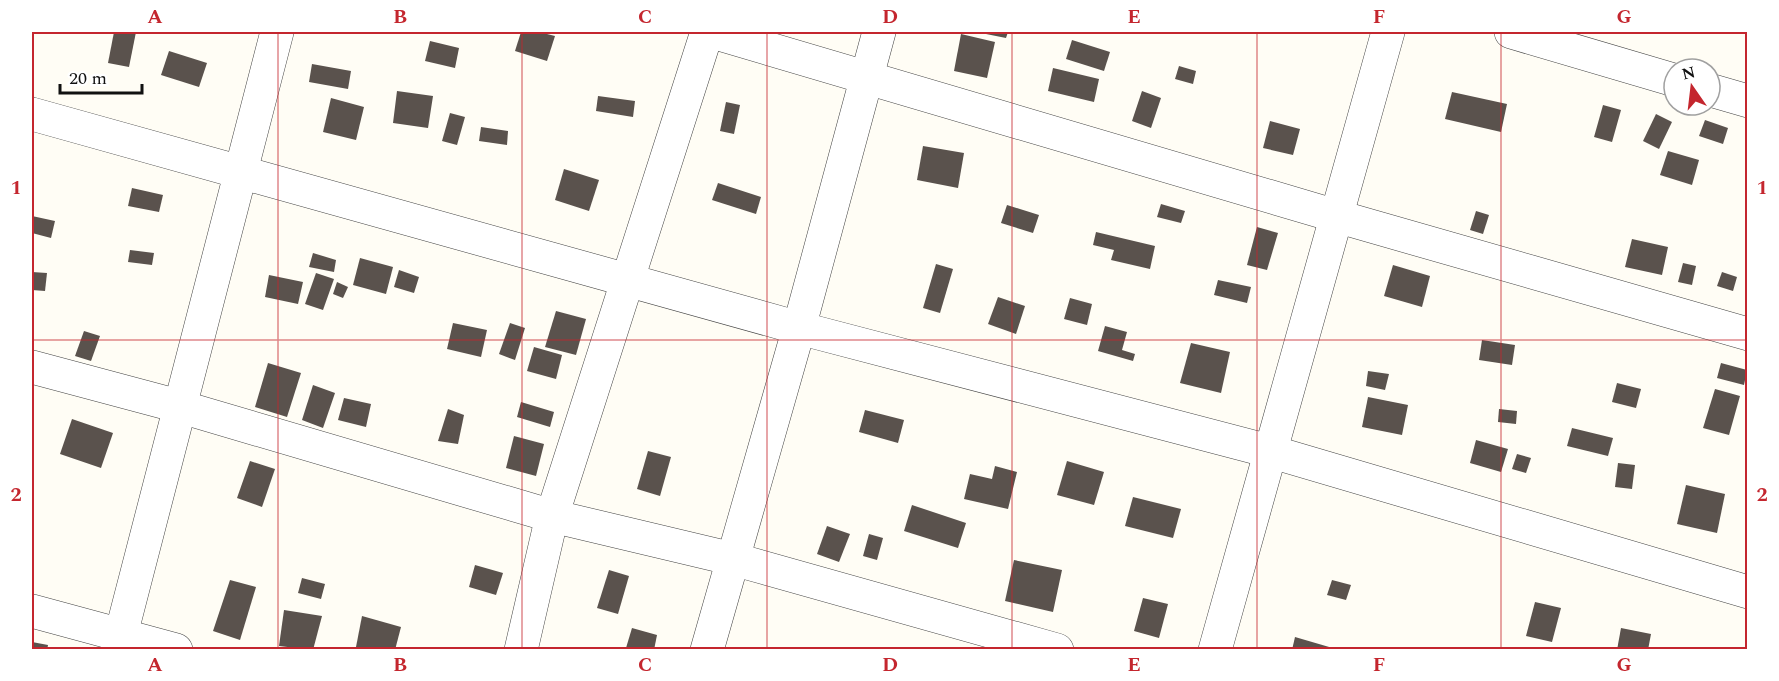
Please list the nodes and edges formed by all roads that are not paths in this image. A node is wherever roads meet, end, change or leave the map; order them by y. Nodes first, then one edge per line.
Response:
1 (277, 32) edge
2 (710, 32) edge
3 (879, 32) edge
4 (1388, 32) edge
5 (1511, 32) edge
6 (867, 76) junction
7 (1662, 76) edge
8 (1722, 93) edge
9 (1748, 101) edge
10 (32, 114) edge
11 (240, 174) junction
12 (1336, 216) junction
13 (626, 281) junction
14 (799, 328) junction
15 (1748, 334) edge
16 (32, 367) edge
17 (178, 406) junction
18 (1269, 451) junction
19 (552, 516) junction
20 (733, 559) junction
21 (1748, 592) edge
22 (32, 611) edge
23 (119, 642) edge
24 (176, 650) edge
25 (521, 650) edge
26 (707, 650) edge
27 (1057, 650) edge
28 (1215, 650) edge

1 - 11 street
2 - 6 street
2 - 13 street
3 - 6 street
4 - 12 street
5 - 7 street
6 - 12 street
6 - 14 street
8 - 9 street
10 - 11 street
11 - 13 street
11 - 17 street
12 - 15 street
12 - 18 street
13 - 14 street
13 - 19 street
14 - 18 street
14 - 20 street
16 - 17 street
17 - 19 street
17 - 23 street
18 - 21 street
18 - 28 street
19 - 20 street
19 - 25 street
20 - 26 street
20 - 27 street
22 - 23 street
23 - 24 street

